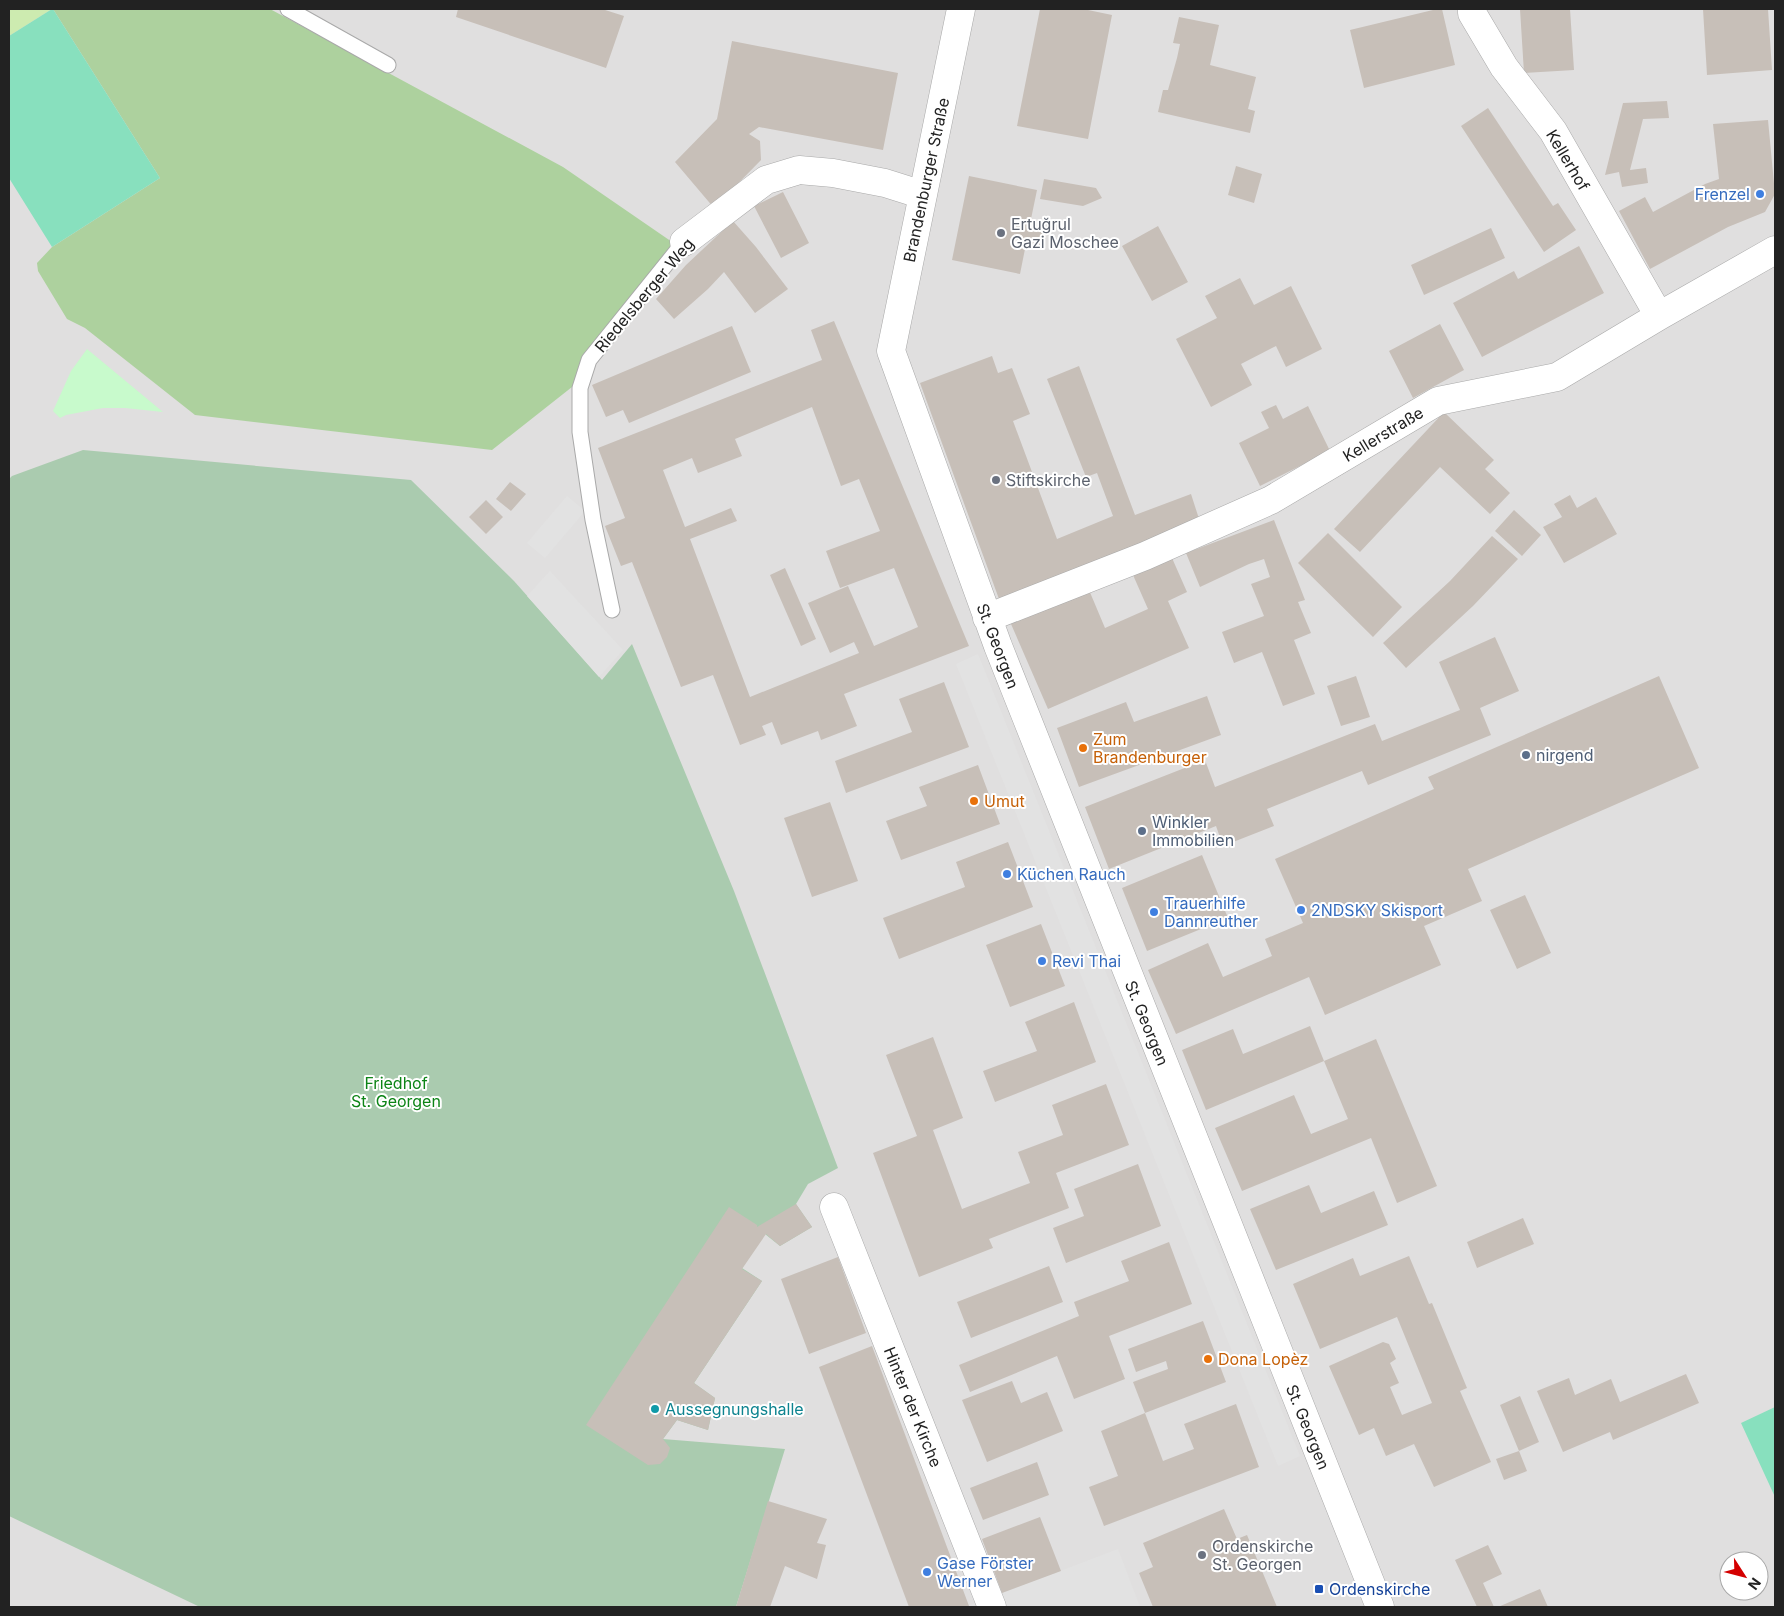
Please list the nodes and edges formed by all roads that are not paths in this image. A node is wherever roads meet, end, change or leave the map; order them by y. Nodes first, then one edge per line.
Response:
1 (288, 9) edge
2 (960, 9) edge
3 (1472, 9) edge
4 (388, 65) dead end
5 (922, 194) junction
6 (684, 242) joint
7 (1775, 250) edge
8 (1659, 316) junction
9 (890, 351) joint
10 (612, 610) dead end
11 (986, 618) junction
12 (834, 1207) dead end
13 (992, 1607) edge
14 (1380, 1607) edge

1 - 4 lane
2 - 5 street, Brandenburger Straße
3 - 8 street, Kellerhof
5 - 6 street, Riedelsberger Weg
5 - 9 street, Brandenburger Straße
6 - 10 lane, Riedelsberger Weg
7 - 8 street, Kellerstraße
8 - 11 street, Kellerstraße
9 - 11 street, St. Georgen
11 - 14 street, St. Georgen
12 - 13 street, Hinter der Kirche

